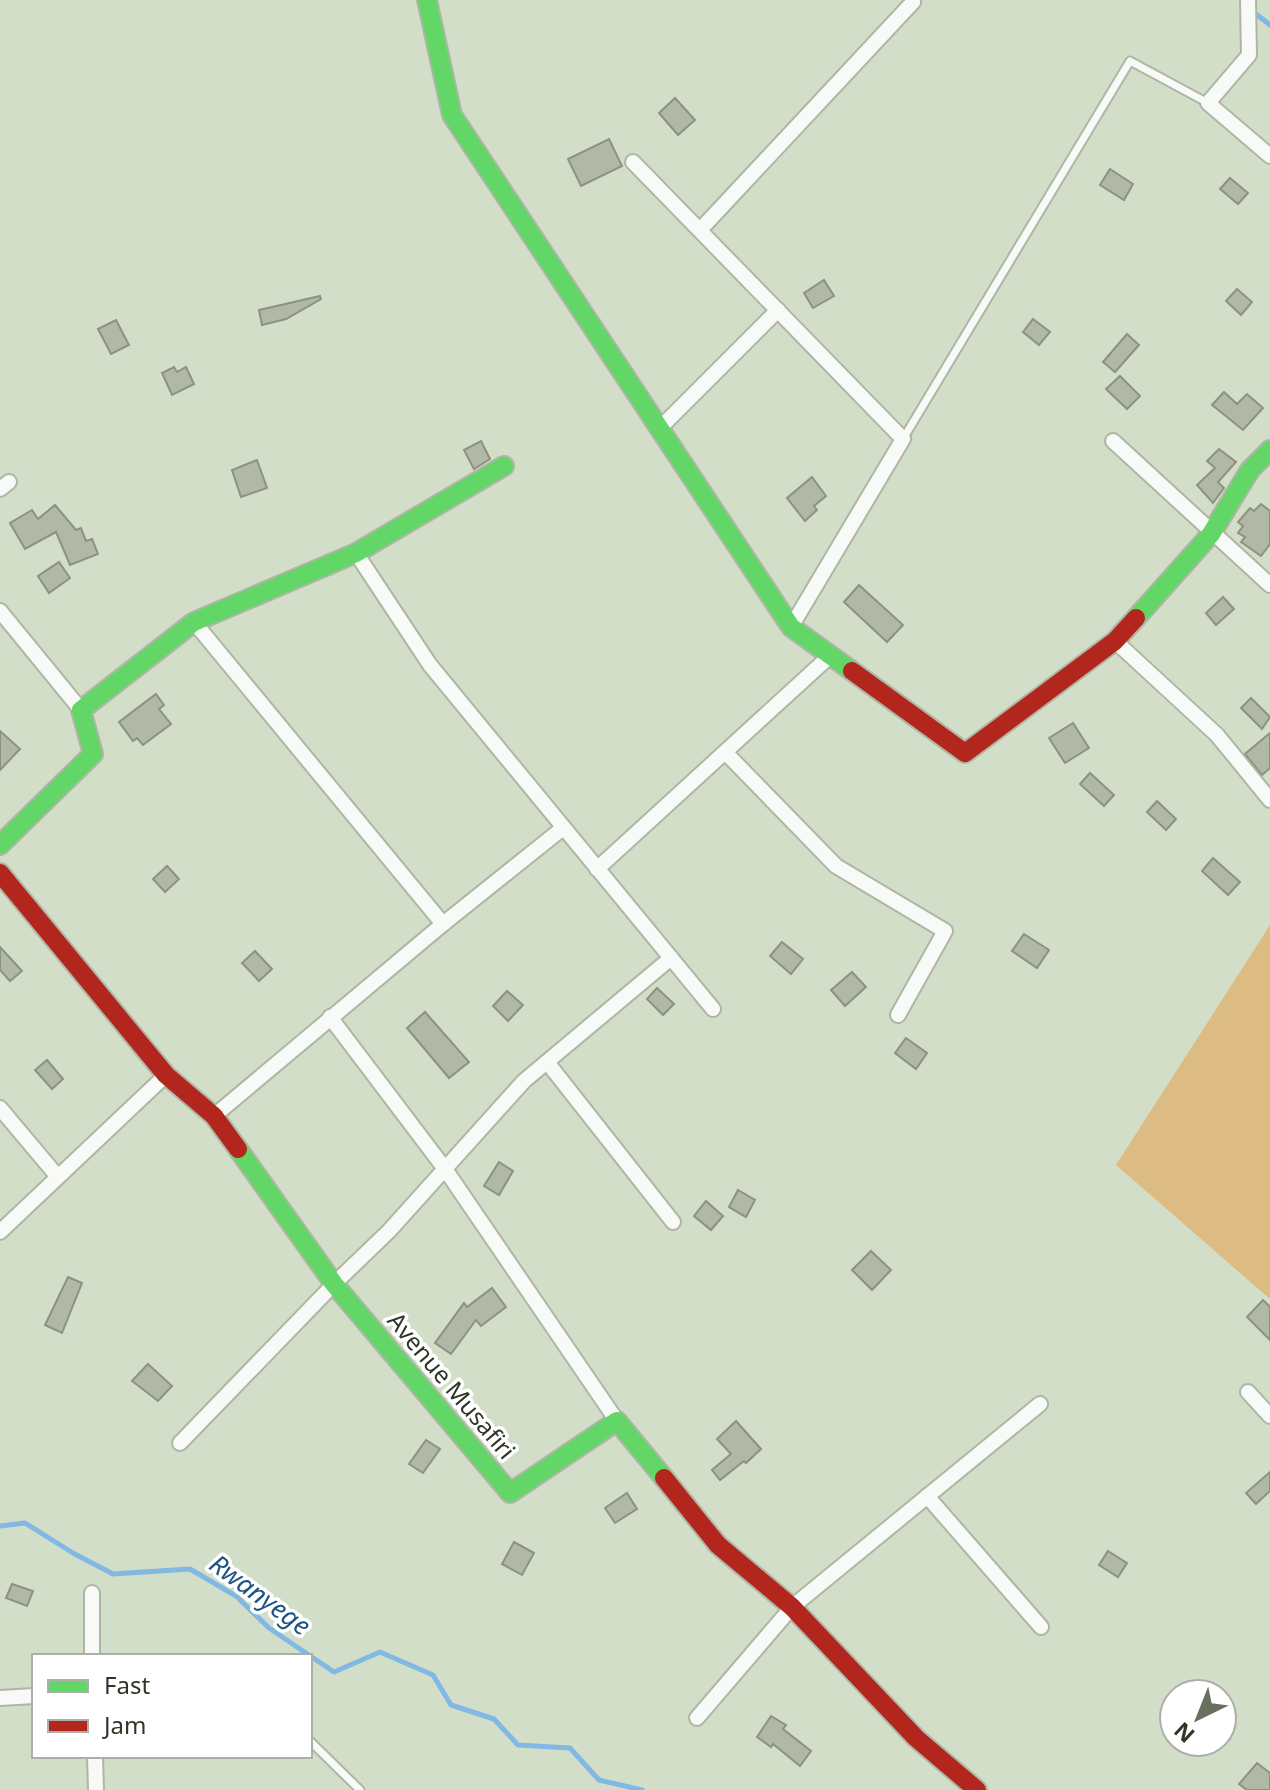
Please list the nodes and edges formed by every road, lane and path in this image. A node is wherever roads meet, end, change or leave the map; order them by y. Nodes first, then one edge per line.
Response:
1 (427, 0) edge
2 (912, 0) edge
3 (1248, 0) edge
4 (1208, 103) junction
5 (1270, 156) edge
6 (633, 162) dead end
7 (700, 230) junction
8 (778, 310) junction
9 (660, 428) junction
10 (903, 439) junction
11 (1113, 441) dead end
12 (1270, 450) edge
13 (504, 466) dead end
14 (1211, 534) junction
15 (356, 553) junction
16 (1270, 585) edge
17 (0, 611) edge
18 (194, 622) junction
19 (791, 627) junction
20 (1115, 641) junction
21 (831, 655) junction
22 (81, 710) junction
23 (725, 752) junction
24 (1270, 800) edge
25 (563, 828) junction
26 (0, 845) edge
27 (597, 869) junction
28 (0, 873) edge
29 (443, 924) junction
30 (671, 958) junction
31 (713, 1009) dead end
32 (898, 1015) dead end
33 (330, 1017) junction
34 (547, 1062) junction
35 (166, 1075) junction
36 (0, 1108) edge
37 (214, 1116) junction
38 (445, 1169) junction
39 (58, 1177) junction
40 (673, 1222) dead end
41 (0, 1232) edge
42 (334, 1284) junction
43 (1248, 1392) dead end
44 (1040, 1404) dead end
45 (1270, 1416) edge
46 (617, 1421) junction
47 (180, 1443) dead end
48 (927, 1496) junction
49 (92, 1593) dead end
50 (792, 1607) junction
51 (1041, 1627) dead end
52 (92, 1654) edge
53 (32, 1696) edge
54 (0, 1698) edge
55 (697, 1718) dead end
56 (312, 1743) edge
57 (95, 1758) edge
58 (96, 1790) edge
59 (360, 1790) edge
60 (977, 1790) edge

1 - 9 street
2 - 7 street
3 - 4 street
4 - 5 street
4 - 10 lane
6 - 7 street
7 - 8 street
8 - 9 street
8 - 10 street
9 - 19 street
10 - 19 street
11 - 14 street
12 - 14 street
13 - 15 street
14 - 16 street
14 - 20 street
15 - 18 street
15 - 25 street
17 - 22 street
18 - 22 street
18 - 29 street
19 - 21 street
20 - 21 street
20 - 24 street
21 - 23 street
22 - 26 street
23 - 27 street
23 - 32 street
25 - 27 street
25 - 29 street
27 - 30 street
28 - 35 street, Avenue Musafiri
29 - 33 street
30 - 31 street
30 - 34 street
33 - 37 street
33 - 38 street
34 - 38 street
34 - 40 street
35 - 37 street, Avenue Musafiri
35 - 39 street
36 - 39 street
37 - 42 street, Avenue Musafiri
38 - 42 street
38 - 46 street
39 - 41 street
42 - 46 street, Avenue Musafiri
42 - 47 street
43 - 45 street
44 - 48 street
46 - 50 street
48 - 50 street
48 - 51 street
49 - 52 street
50 - 55 street
50 - 60 street
53 - 54 street
56 - 59 lane
57 - 58 street

